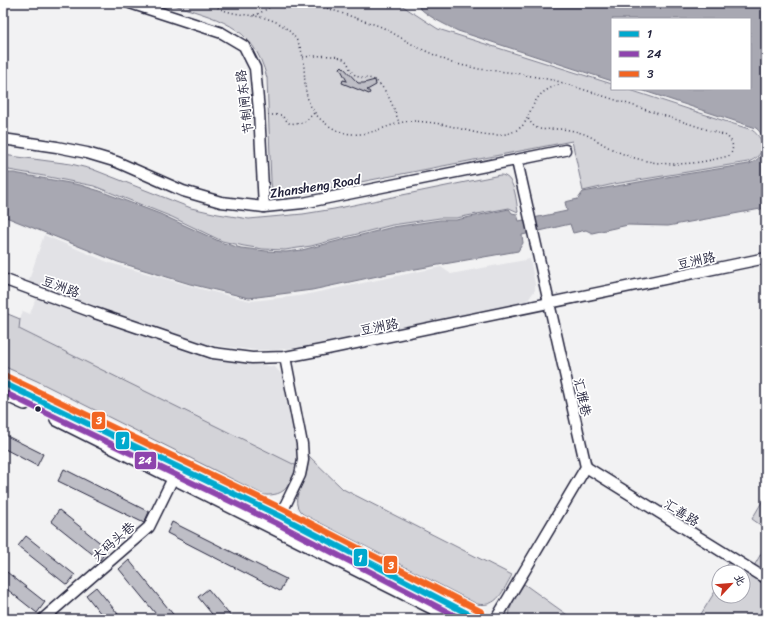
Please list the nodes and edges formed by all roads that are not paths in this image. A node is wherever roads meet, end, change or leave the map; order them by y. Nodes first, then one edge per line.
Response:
1 (130, 3) edge
2 (3, 139) edge
3 (565, 150) dead end
4 (517, 161) junction
5 (264, 207) junction
6 (766, 258) edge
7 (3, 279) edge
8 (549, 304) junction
9 (285, 357) junction
10 (3, 383) edge
11 (3, 393) edge
12 (586, 467) junction
13 (176, 472) junction
14 (280, 516) junction
15 (766, 578) edge
16 (43, 619) edge
17 (456, 619) edge
18 (478, 619) edge
19 (496, 619) edge

1 - 5 street, 节制闸东路
2 - 5 street, Zhansheng Road
3 - 4 street, Zhansheng Road
4 - 5 street, Zhansheng Road
4 - 8 street, 汇雅巷
6 - 8 street, 豆洲路
7 - 9 street, 豆洲路
8 - 9 street, 豆洲路
8 - 12 street, 汇雅巷
9 - 14 street
10 - 13 main road
11 - 13 main road
12 - 15 street, 汇善路
12 - 19 street
13 - 14 main road
13 - 16 street, 大码头巷
13 - 17 main road
14 - 18 main road

